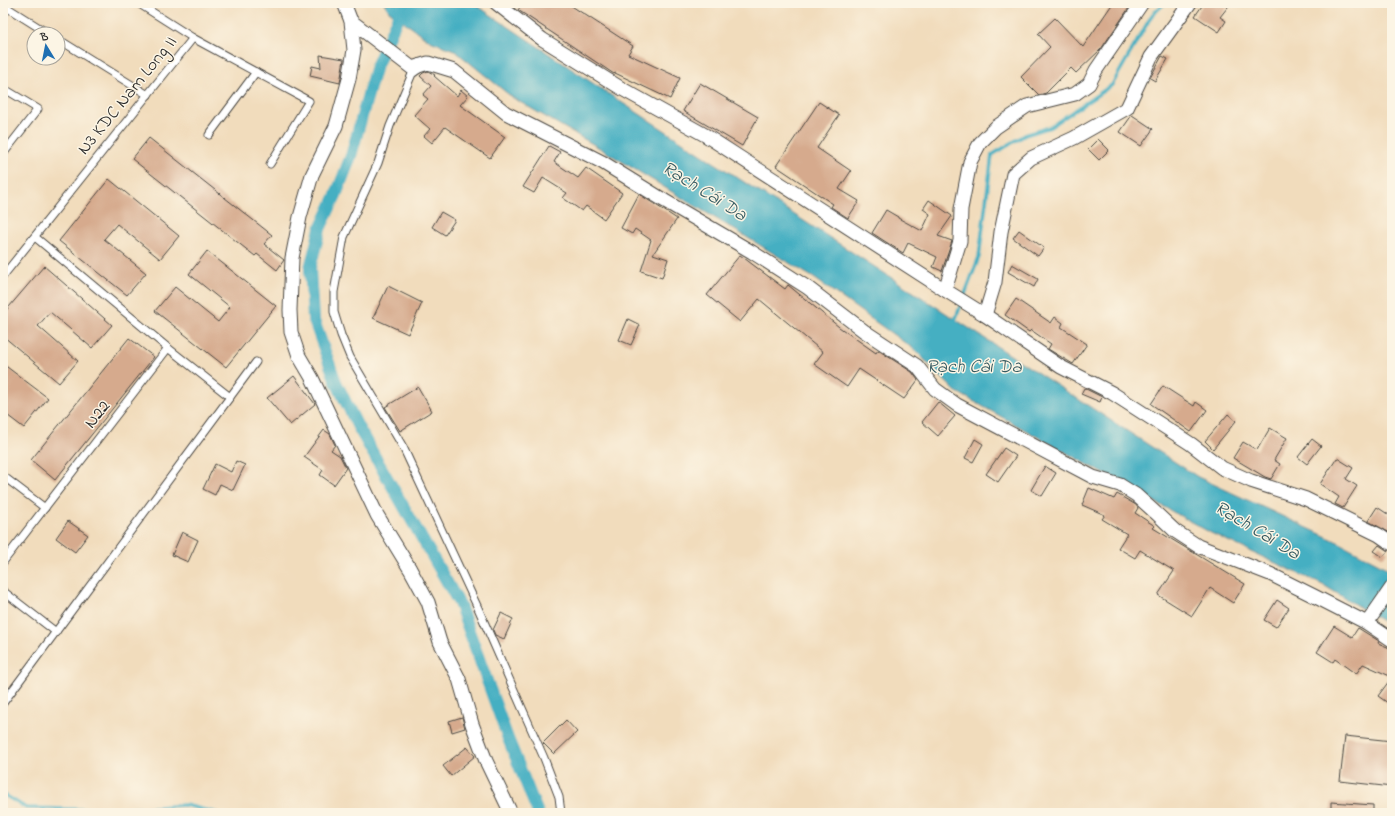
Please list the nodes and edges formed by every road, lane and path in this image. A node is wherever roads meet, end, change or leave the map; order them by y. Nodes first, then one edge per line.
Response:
1 (138, 3) edge
2 (344, 3) edge
3 (496, 3) edge
4 (1142, 3) edge
5 (1190, 3) edge
6 (3, 5) edge
7 (351, 21) junction
8 (37, 26) edge
9 (193, 38) junction
10 (66, 44) edge
11 (428, 63) junction
12 (256, 72) junction
13 (3, 88) edge
14 (148, 95) junction
15 (209, 135) dead end
16 (3, 154) edge
17 (270, 164) dead end
18 (35, 237) junction
19 (3, 276) edge
20 (945, 290) junction
21 (985, 315) junction
22 (168, 348) junction
23 (256, 362) dead end
24 (230, 397) junction
25 (3, 476) edge
26 (44, 508) junction
27 (1392, 544) edge
28 (3, 562) edge
29 (1392, 587) edge
30 (3, 591) edge
31 (1367, 623) junction
32 (56, 632) junction
33 (1392, 640) edge
34 (3, 703) edge
35 (511, 813) edge
36 (561, 813) edge

1 - 9 lane
2 - 7 street
3 - 20 street
4 - 20 street
5 - 21 street
6 - 8 lane
7 - 11 street
7 - 35 street
9 - 12 lane, N3 KDC Nam Long II
9 - 14 lane, N3 KDC Nam Long II
10 - 14 lane
11 - 31 street
11 - 36 lane
12 - 15 lane
12 - 17 lane, N3 KDC Nam Long II
13 - 16 lane
14 - 18 lane, N3 KDC Nam Long II
18 - 19 lane, N3 KDC Nam Long II
18 - 22 lane
20 - 21 street
21 - 27 street
22 - 24 lane
22 - 26 lane, N22
23 - 24 lane
24 - 32 lane
25 - 26 lane
26 - 28 lane, N22
29 - 31 street
30 - 32 lane
31 - 33 street
32 - 34 lane

